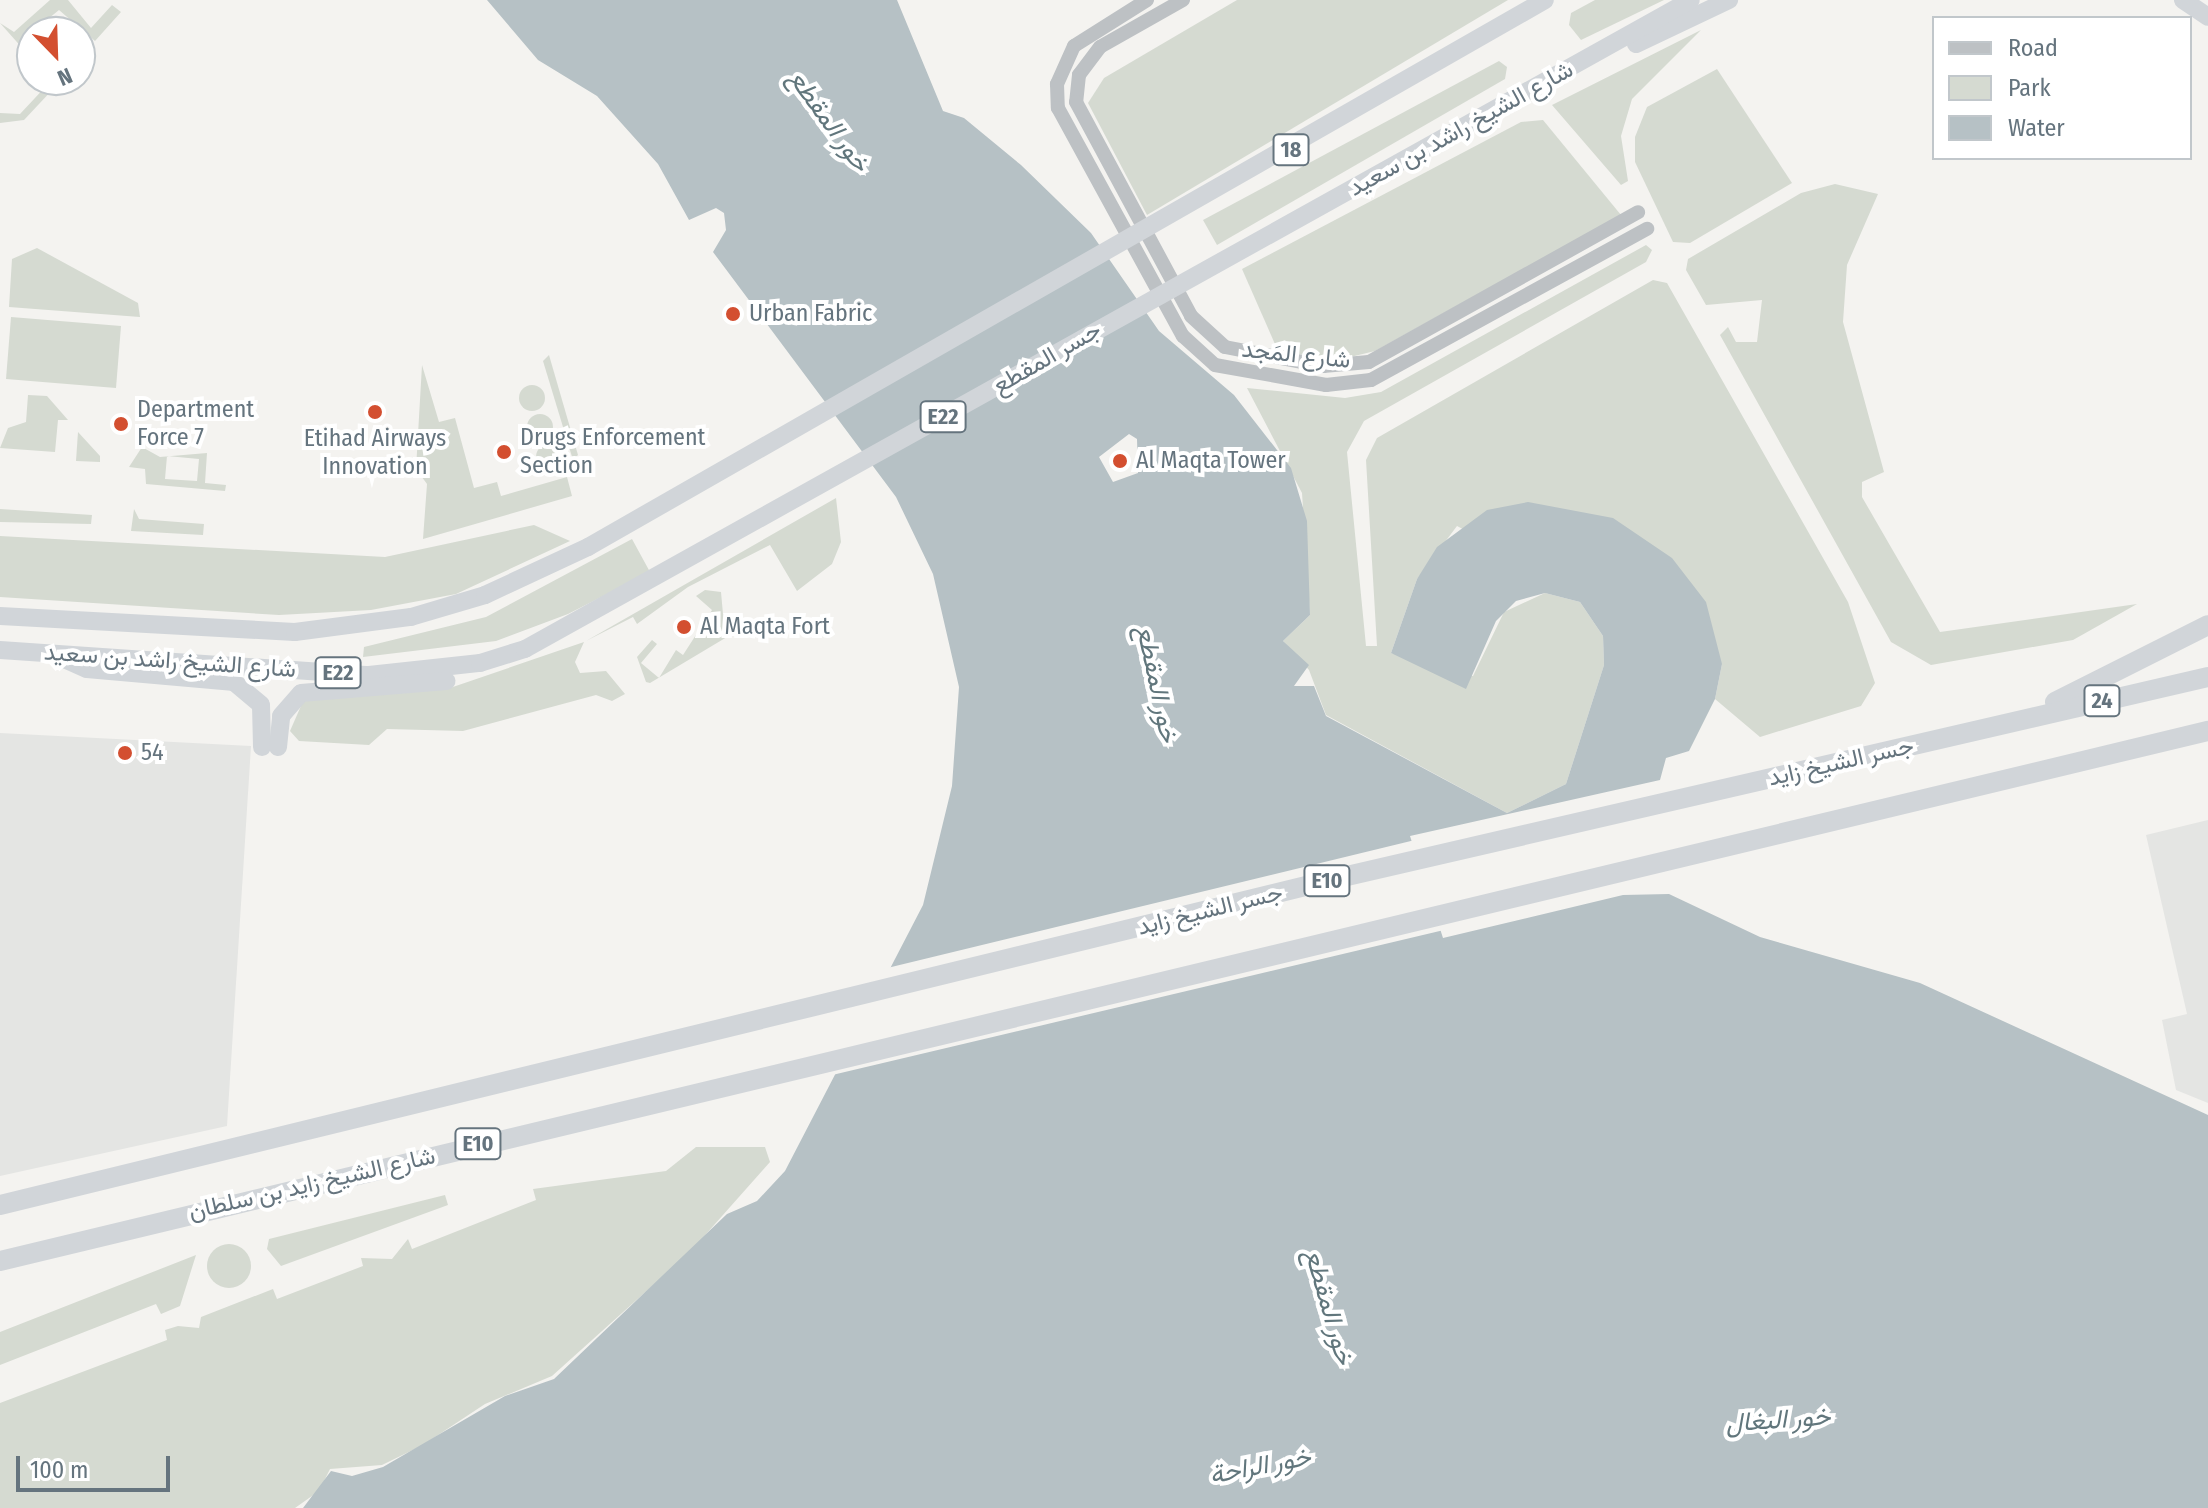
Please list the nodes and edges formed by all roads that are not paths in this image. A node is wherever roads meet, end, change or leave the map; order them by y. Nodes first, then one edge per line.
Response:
1 (1147, 0) edge
2 (1183, 0) edge
3 (1545, 0) edge
4 (1691, 0) edge
5 (1729, 0) edge
6 (2183, 0) edge
7 (2208, 17) edge
8 (1521, 97) junction
9 (1199, 203) joint
10 (1638, 212) dead end
11 (1647, 229) dead end
12 (1229, 255) joint
13 (656, 580) joint
14 (0, 609) edge
15 (0, 616) edge
16 (91, 621) junction
17 (2208, 625) edge
18 (0, 650) edge
19 (56, 654) junction
20 (502, 656) junction
21 (2208, 677) edge
22 (1996, 726) junction
23 (2208, 731) edge
24 (2008, 779) joint
25 (0, 1205) edge
26 (0, 1261) edge

1 - 11 street, شارع المَجد
2 - 10 street, شارع المَجد
3 - 9 highway, 18
4 - 8 highway, شارع الشيخ راشد بن سعيد
5 - 8 highway
6 - 7 highway
8 - 12 highway, شارع الشيخ راشد بن سعيد
9 - 16 highway, شارع الشيخ راشد بن سعيد / E22
12 - 13 highway, جسر المقطع / E22
13 - 20 highway, شارع الشيخ راشد بن سعيد / E22
14 - 16 highway
15 - 16 highway, شارع الشيخ راشد بن سعيد / E22
17 - 22 highway
18 - 19 highway, شارع الشيخ راشد بن سعيد / E22
19 - 20 highway, شارع الشيخ راشد بن سعيد / E22
19 - 20 highway
21 - 22 highway, 24
22 - 25 highway, جسر الشيخ زايد / E10
23 - 24 highway, 24
24 - 26 highway, شارع الشيخ زايد بن سلطان / E10

